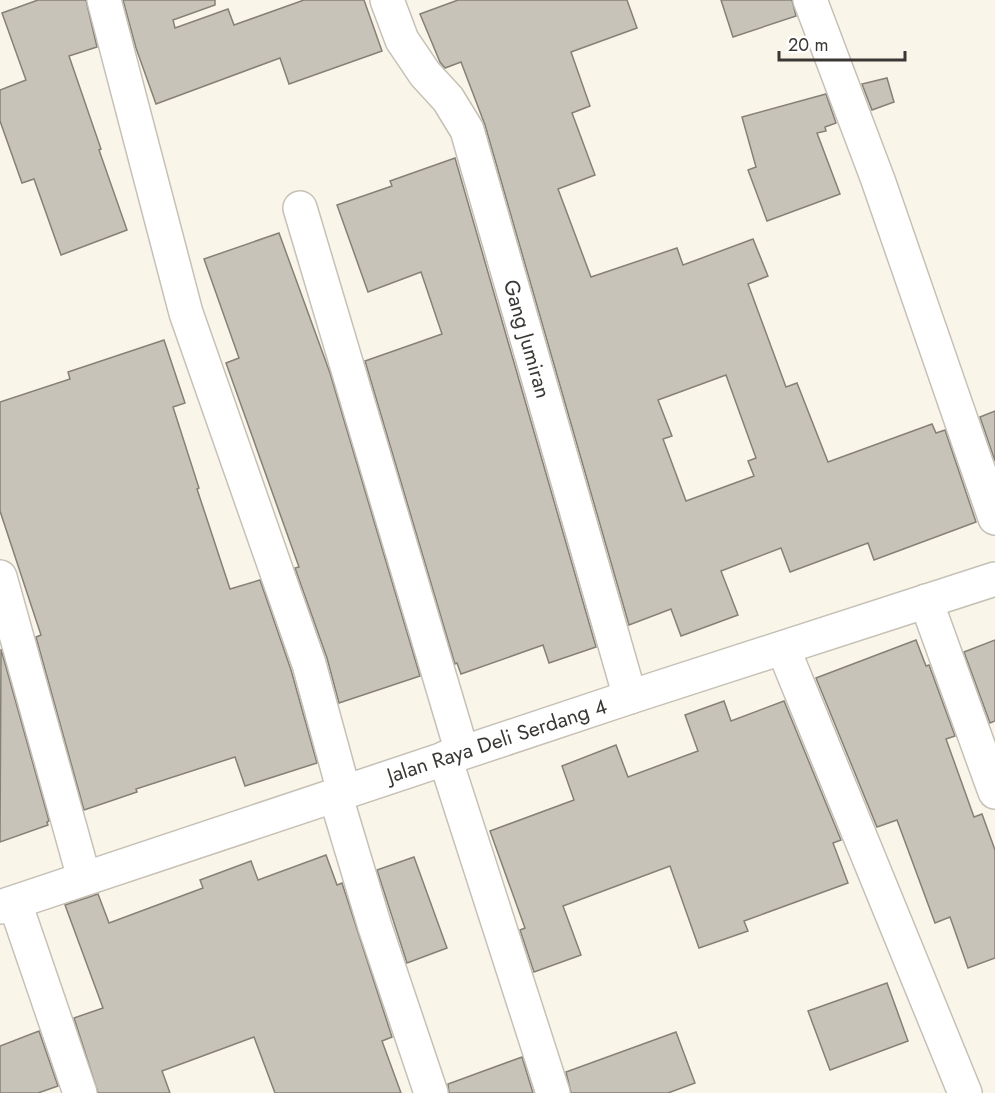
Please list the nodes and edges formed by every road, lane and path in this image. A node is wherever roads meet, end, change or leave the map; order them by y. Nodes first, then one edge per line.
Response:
1 (104, 0) edge
2 (810, 0) edge
3 (389, 1) edge
4 (300, 208) dead end
5 (995, 518) edge
6 (0, 577) edge
7 (995, 579) edge
8 (926, 601) junction
9 (783, 648) junction
10 (630, 697) junction
11 (453, 755) junction
12 (995, 792) edge
13 (339, 793) junction
14 (84, 878) junction
15 (8, 905) edge
16 (80, 1093) edge
17 (431, 1093) edge
18 (554, 1093) edge
19 (965, 1093) edge

1 - 13 street
2 - 5 street
3 - 10 street, Gang Jumiran
4 - 11 street
6 - 14 street
7 - 8 street, Jalan Raya Deli Serdang 4
8 - 9 street, Jalan Raya Deli Serdang 4
8 - 12 street
9 - 10 street, Jalan Raya Deli Serdang 4
9 - 19 street
10 - 11 street, Jalan Raya Deli Serdang 4
11 - 13 street, Jalan Raya Deli Serdang 4
11 - 18 street
13 - 14 street, Jalan Raya Deli Serdang 4
13 - 17 street
14 - 15 street, Jalan Raya Deli Serdang 4
15 - 16 street

